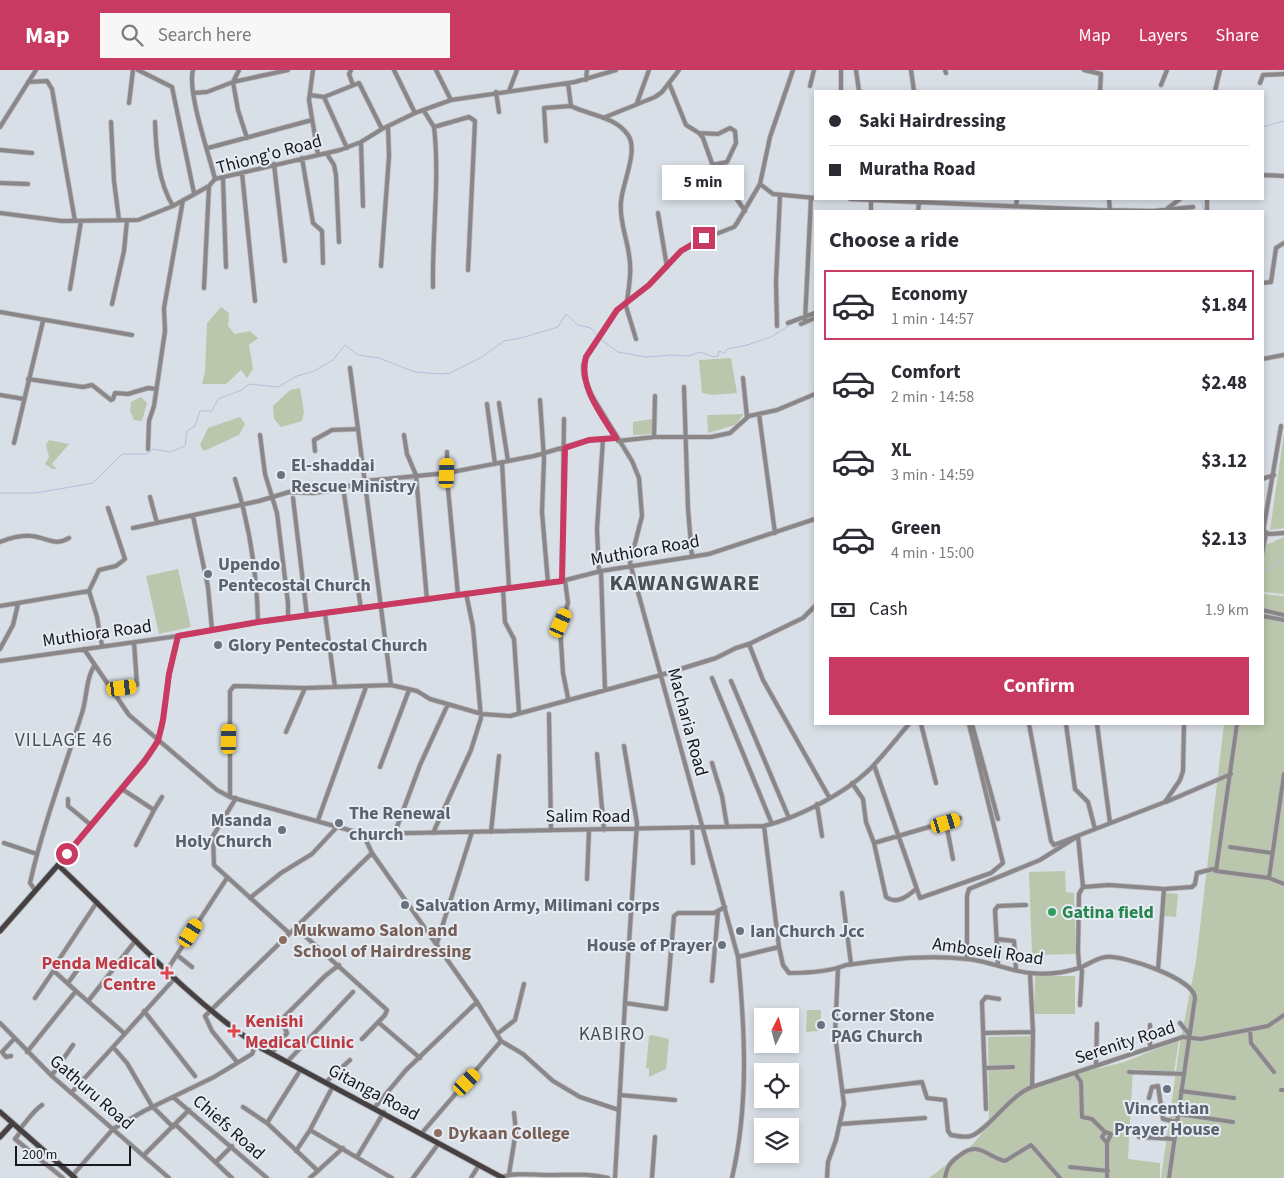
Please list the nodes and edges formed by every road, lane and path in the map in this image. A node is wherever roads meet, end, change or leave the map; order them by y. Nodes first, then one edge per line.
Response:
1 (36, 70) edge
2 (133, 70) edge
3 (138, 70) edge
4 (193, 70) edge
5 (239, 70) edge
6 (288, 70) edge
7 (351, 70) edge
8 (394, 70) edge
9 (436, 70) edge
10 (517, 70) edge
11 (587, 70) edge
12 (616, 70) edge
13 (649, 70) edge
14 (679, 70) edge
15 (793, 70) edge
16 (814, 70) edge
17 (841, 70) edge
18 (856, 70) edge
19 (911, 70) edge
20 (1084, 70) edge
21 (1167, 70) edge
22 (1220, 70) edge
23 (311, 71) edge
24 (1101, 72) edge
25 (1284, 74) edge
26 (586, 80) junction
27 (28, 82) junction
28 (233, 82) junction
29 (568, 83) junction
30 (669, 83) junction
31 (1260, 84) dead end
32 (353, 85) junction
33 (1161, 85) dead end
34 (810, 86) dead end
35 (841, 90) edge
36 (859, 90) edge
37 (914, 90) edge
38 (1100, 90) edge
39 (1215, 90) edge
40 (509, 91) junction
41 (496, 92) junction
42 (193, 93) junction
43 (310, 95) junction
44 (324, 97) junction
45 (451, 100) junction
46 (129, 103) dead end
47 (637, 103) junction
48 (571, 106) junction
49 (424, 111) junction
50 (499, 112) dead end
51 (415, 113) junction
52 (603, 118) junction
53 (312, 120) junction
54 (111, 122) dead end
55 (155, 122) dead end
56 (388, 126) junction
57 (0, 127) edge
58 (434, 127) junction
59 (382, 129) junction
60 (699, 133) junction
61 (247, 138) junction
62 (546, 141) dead end
63 (361, 142) junction
64 (208, 148) junction
65 (347, 148) junction
66 (0, 150) edge
67 (32, 153) dead end
68 (326, 154) junction
69 (318, 155) junction
70 (302, 158) junction
71 (274, 164) junction
72 (712, 165) junction
73 (242, 173) junction
74 (1264, 175) edge
75 (1284, 176) edge
76 (215, 179) junction
77 (223, 179) junction
78 (0, 183) edge
79 (28, 184) dead end
80 (760, 184) junction
81 (209, 186) junction
82 (194, 193) junction
83 (780, 196) junction
84 (813, 198) edge
85 (183, 200) junction
86 (871, 200) edge
87 (898, 200) edge
88 (1017, 200) edge
89 (1179, 200) edge
90 (919, 202) junction
91 (172, 206) junction
92 (363, 206) dead end
93 (1016, 206) junction
94 (1193, 207) dead end
95 (1168, 208) junction
96 (918, 210) edge
97 (1039, 210) edge
98 (1147, 210) edge
99 (745, 211) junction
100 (658, 212) dead end
101 (0, 213) edge
102 (119, 220) junction
103 (127, 220) junction
104 (74, 221) junction
105 (81, 221) junction
106 (340, 242) dead end
107 (1284, 243) edge
108 (285, 261) dead end
109 (324, 263) dead end
110 (381, 266) dead end
111 (226, 267) dead end
112 (667, 267) junction
113 (468, 270) dead end
114 (1264, 283) edge
115 (433, 287) dead end
116 (204, 288) dead end
117 (70, 289) dead end
118 (255, 301) dead end
119 (626, 302) junction
120 (112, 304) dead end
121 (0, 312) edge
122 (814, 314) edge
123 (814, 318) edge
124 (804, 319) junction
125 (43, 321) junction
126 (788, 323) dead end
127 (777, 326) dead end
128 (132, 334) dead end
129 (636, 339) dead end
130 (1284, 355) edge
131 (1264, 359) edge
132 (350, 368) dead end
133 (743, 378) dead end
134 (28, 379) junction
135 (684, 387) dead end
136 (156, 389) junction
137 (814, 394) edge
138 (0, 395) edge
139 (655, 396) dead end
140 (24, 400) junction
141 (540, 400) dead end
142 (499, 403) dead end
143 (487, 404) dead end
144 (759, 414) junction
145 (747, 417) junction
146 (564, 419) dead end
147 (1281, 426) dead end
148 (358, 429) junction
149 (260, 435) dead end
150 (404, 435) dead end
151 (654, 437) junction
152 (686, 437) junction
153 (603, 439) junction
154 (617, 439) junction
155 (14, 443) dead end
156 (565, 448) junction
157 (148, 449) dead end
158 (315, 451) dead end
159 (448, 452) dead end
160 (544, 453) junction
161 (508, 461) junction
162 (502, 462) junction
163 (495, 464) junction
164 (447, 473) junction
165 (416, 475) junction
166 (1274, 475) junction
167 (1264, 478) edge
168 (235, 479) dead end
169 (365, 481) junction
170 (343, 487) junction
171 (150, 498) dead end
172 (272, 498) junction
173 (293, 498) dead end
174 (243, 504) junction
175 (108, 508) dead end
176 (193, 516) junction
177 (814, 519) edge
178 (157, 524) junction
179 (133, 528) dead end
180 (1284, 532) edge
181 (775, 533) junction
182 (1266, 533) junction
183 (69, 538) dead end
184 (0, 542) edge
185 (1264, 544) edge
186 (692, 557) junction
187 (631, 566) junction
188 (600, 572) junction
189 (563, 580) junction
190 (548, 583) junction
191 (509, 588) junction
192 (503, 589) junction
193 (88, 591) junction
194 (466, 593) junction
195 (458, 594) junction
196 (427, 600) junction
197 (18, 604) junction
198 (0, 606) edge
199 (380, 606) junction
200 (814, 607) edge
201 (361, 609) junction
202 (1264, 610) edge
203 (325, 614) junction
204 (1284, 615) edge
205 (307, 616) junction
206 (1264, 616) edge
207 (288, 618) junction
208 (1284, 620) edge
209 (258, 622) junction
210 (212, 630) junction
211 (178, 636) junction
212 (134, 642) junction
213 (749, 644) junction
214 (102, 646) junction
215 (0, 649) edge
216 (84, 649) junction
217 (0, 661) edge
218 (95, 665) junction
219 (661, 674) junction
220 (712, 678) dead end
221 (731, 681) dead end
222 (391, 686) junction
223 (335, 687) junction
224 (366, 687) junction
225 (305, 688) junction
226 (111, 689) junction
227 (409, 690) junction
228 (605, 690) junction
229 (568, 698) junction
230 (448, 704) junction
231 (520, 712) junction
232 (482, 714) junction
233 (549, 714) dead end
234 (907, 725) edge
235 (921, 725) edge
236 (970, 725) edge
237 (970, 725) edge
238 (1029, 725) edge
239 (1066, 725) edge
240 (1097, 725) edge
241 (1184, 725) edge
242 (1237, 725) edge
243 (286, 732) dead end
244 (158, 741) junction
245 (624, 746) dead end
246 (597, 754) dead end
247 (499, 756) dead end
248 (712, 763) dead end
249 (874, 765) junction
250 (380, 767) dead end
251 (1230, 774) junction
252 (1284, 774) edge
253 (936, 782) dead end
254 (852, 783) junction
255 (122, 789) junction
256 (162, 797) dead end
257 (230, 797) junction
258 (829, 797) junction
259 (236, 798) junction
260 (68, 799) dead end
261 (816, 804) junction
262 (1162, 804) junction
263 (154, 810) junction
264 (789, 818) junction
265 (960, 818) dead end
266 (998, 819) dead end
267 (318, 820) junction
268 (946, 823) junction
269 (1110, 823) junction
270 (772, 824) junction
271 (91, 825) junction
272 (726, 826) junction
273 (764, 826) junction
274 (337, 827) junction
275 (692, 827) junction
276 (703, 827) junction
277 (637, 829) junction
278 (1095, 829) junction
279 (551, 830) junction
280 (589, 830) junction
281 (604, 830) junction
282 (472, 832) junction
283 (491, 832) junction
284 (433, 833) junction
285 (363, 834) junction
286 (394, 835) junction
287 (899, 835) junction
288 (822, 836) dead end
289 (1078, 836) junction
290 (4, 843) dead end
291 (874, 843) junction
292 (136, 845) dead end
293 (1230, 847) dead end
294 (372, 853) junction
295 (1272, 853) junction
296 (37, 854) junction
297 (953, 859) dead end
298 (693, 863) dead end
299 (58, 865) junction
300 (1216, 872) junction
301 (227, 878) junction
302 (1269, 878) junction
303 (587, 879) dead end
304 (1284, 884) edge
305 (1083, 888) junction
306 (916, 889) junction
307 (1164, 889) junction
308 (35, 890) junction
309 (842, 893) dead end
310 (250, 898) junction
311 (97, 902) junction
312 (1026, 905) dead end
313 (725, 907) junction
314 (718, 912) junction
315 (295, 927) junction
316 (0, 931) edge
317 (289, 933) junction
318 (997, 939) junction
319 (136, 940) junction
320 (437, 943) junction
321 (779, 947) junction
322 (177, 955) junction
323 (738, 957) junction
324 (968, 959) junction
325 (851, 964) junction
326 (81, 965) dead end
327 (339, 965) junction
328 (998, 965) junction
329 (192, 968) dead end
330 (838, 968) junction
331 (1080, 968) junction
332 (1016, 969) junction
333 (54, 970) junction
334 (167, 970) junction
335 (1158, 970) junction
336 (1030, 973) junction
337 (175, 978) junction
338 (712, 981) dead end
339 (68, 983) junction
340 (524, 984) dead end
341 (76, 991) junction
342 (353, 992) dead end
343 (34, 998) dead end
344 (999, 999) dead end
345 (89, 1000) junction
346 (477, 1002) junction
347 (625, 1003) junction
348 (1080, 1005) dead end
349 (144, 1011) junction
350 (210, 1011) junction
351 (1284, 1015) edge
352 (378, 1022) junction
353 (1180, 1023) dead end
354 (0, 1024) edge
355 (1097, 1024) dead end
356 (1150, 1026) dead end
357 (1250, 1030) junction
358 (1033, 1032) junction
359 (124, 1033) junction
360 (984, 1033) junction
361 (497, 1034) junction
362 (1189, 1036) junction
363 (14, 1039) junction
364 (362, 1039) dead end
365 (501, 1041) junction
366 (256, 1044) junction
367 (73, 1045) dead end
368 (113, 1047) junction
369 (1150, 1048) junction
370 (27, 1052) junction
371 (272, 1053) junction
372 (11, 1056) dead end
373 (420, 1058) junction
374 (350, 1060) dead end
375 (237, 1062) junction
376 (288, 1062) junction
377 (1096, 1066) junction
378 (1013, 1067) dead end
379 (985, 1068) junction
380 (301, 1069) junction
381 (1075, 1072) junction
382 (1129, 1072) dead end
383 (1274, 1072) dead end
384 (1184, 1074) junction
385 (52, 1075) junction
386 (195, 1076) dead end
387 (326, 1082) junction
388 (334, 1086) junction
389 (1032, 1087) junction
390 (1181, 1091) junction
391 (842, 1092) junction
392 (71, 1093) junction
393 (620, 1095) junction
394 (173, 1097) junction
395 (1148, 1098) dead end
396 (1234, 1098) dead end
397 (675, 1100) dead end
398 (42, 1105) dead end
399 (152, 1106) junction
400 (244, 1107) dead end
401 (375, 1107) junction
402 (986, 1109) dead end
403 (189, 1110) junction
404 (619, 1110) junction
405 (0, 1112) edge
406 (384, 1112) junction
407 (514, 1113) dead end
408 (1178, 1114) junction
409 (925, 1118) dead end
410 (1177, 1122) junction
411 (1233, 1122) dead end
412 (267, 1123) junction
413 (12, 1124) junction
414 (840, 1124) junction
415 (174, 1126) junction
416 (113, 1129) junction
417 (310, 1130) junction
418 (20, 1131) junction
419 (422, 1134) junction
420 (0, 1136) edge
421 (655, 1137) dead end
422 (1139, 1137) dead end
423 (1174, 1140) junction
424 (34, 1143) junction
425 (439, 1143) junction
426 (232, 1146) junction
427 (343, 1148) junction
428 (42, 1150) junction
429 (296, 1150) junction
430 (29, 1151) junction
431 (144, 1155) junction
432 (357, 1157) junction
433 (37, 1158) junction
434 (216, 1162) junction
435 (479, 1165) junction
436 (1070, 1167) dead end
437 (63, 1168) junction
438 (318, 1171) junction
439 (1108, 1171) junction
440 (509, 1174) junction
441 (58, 1175) junction
442 (74, 1177) edge
443 (502, 1177) edge
444 (63, 1178) edge
445 (170, 1178) edge
446 (232, 1178) edge
447 (267, 1178) edge
448 (310, 1178) edge
449 (392, 1178) edge
450 (413, 1178) edge
451 (471, 1178) edge
452 (608, 1178) edge
453 (615, 1178) edge
454 (652, 1178) edge
455 (732, 1178) edge
456 (827, 1178) edge
457 (945, 1178) edge
458 (1060, 1178) edge
459 (1107, 1178) edge
460 (1168, 1178) edge

1 - 27 street
2 - 46 street
3 - 82 street
4 - 42 street
5 - 28 street
6 - 28 street
7 - 32 street
8 - 51 street
9 - 45 street
10 - 40 street
11 - 26 street
12 - 26 street, Thiong'o Road
13 - 47 street
14 - 30 street
15 - 80 street, Macharia Road
16 - 34 street
17 - 35 street
18 - 36 street
19 - 37 street
20 - 24 street
21 - 33 street
22 - 39 street
23 - 43 street
24 - 38 street
25 - 31 street
26 - 29 street, Thiong'o Road
27 - 57 street
27 - 104 street
28 - 42 street
28 - 61 street
29 - 40 street, Thiong'o Road
29 - 48 street
30 - 47 street
30 - 60 street
32 - 44 street
32 - 59 street
40 - 41 street, Thiong'o Road
41 - 45 street, Thiong'o Road
41 - 50 street
42 - 64 street
43 - 44 street
43 - 53 street
44 - 65 street
45 - 49 street, Thiong'o Road
47 - 52 street
48 - 52 street
48 - 62 street
49 - 51 street, Thiong'o Road
49 - 58 street
51 - 56 street, Thiong'o Road
52 - 119 street
53 - 61 street
53 - 69 street
54 - 102 street
55 - 91 street
56 - 59 street, Thiong'o Road
56 - 110 street
58 - 113 street
58 - 115 street
59 - 63 street, Thiong'o Road
60 - 72 street
60 - 72 street
61 - 64 street
63 - 65 street, Thiong'o Road
63 - 92 street
64 - 76 street
65 - 68 street, Thiong'o Road
66 - 67 street
68 - 69 street, Thiong'o Road
68 - 106 street
69 - 70 street, Thiong'o Road
70 - 71 street, Thiong'o Road
70 - 109 street
71 - 73 street, Thiong'o Road
71 - 108 street
72 - 99 street
73 - 77 street, Thiong'o Road
73 - 118 street
74 - 75 street
76 - 77 street, Thiong'o Road
76 - 81 street, Thiong'o Road
77 - 111 street
78 - 79 street
80 - 83 street
80 - 99 street, Macharia Road
81 - 82 street, Thiong'o Road
81 - 116 street
82 - 85 street, Thiong'o Road
83 - 84 street
83 - 127 street
84 - 124 street
85 - 91 street, Thiong'o Road
85 - 136 street
86 - 87 street
87 - 90 street
88 - 93 street
89 - 95 street
90 - 93 street
90 - 96 street
91 - 103 street, Thiong'o Road
93 - 97 street
94 - 95 street
95 - 98 street
99 - 112 street, Macharia Road
100 - 112 street
101 - 104 street, Thiong'o Road
102 - 103 street, Thiong'o Road
102 - 105 street, Thiong'o Road
103 - 120 street
104 - 105 street, Thiong'o Road
105 - 117 street
107 - 114 street
112 - 119 street, Macharia Road
119 - 129 street
119 - 154 street, Macharia Road
121 - 125 street
122 - 124 street
123 - 124 street
124 - 126 street
125 - 128 street
125 - 134 street
130 - 131 street
132 - 148 street
133 - 145 street
134 - 136 street
134 - 140 street
135 - 152 street
136 - 157 street
137 - 144 street
138 - 140 street
139 - 151 street
140 - 155 street
141 - 160 street
142 - 161 street
143 - 163 street
144 - 145 street
144 - 181 street
145 - 152 street
146 - 156 street
147 - 166 street
148 - 158 street
148 - 169 street
149 - 172 street
150 - 165 street
151 - 152 street
151 - 154 street
152 - 186 street
153 - 154 street
153 - 156 street
153 - 188 street
154 - 187 street, Macharia Road
156 - 160 street
156 - 189 street
159 - 164 street
160 - 161 street
160 - 190 street
161 - 162 street
162 - 163 street
162 - 191 street
163 - 164 street
164 - 165 street
164 - 195 street
165 - 169 street
165 - 196 street
166 - 167 street
166 - 182 street
168 - 174 street
169 - 170 street
169 - 199 street
170 - 172 street
170 - 201 street
171 - 178 street
172 - 174 street
172 - 207 street
173 - 205 street
174 - 176 street
174 - 209 street
175 - 193 street
176 - 178 street
176 - 210 street
177 - 181 street, Muthiora Road
178 - 179 street
180 - 182 street
181 - 186 street, Muthiora Road
182 - 185 street
183 - 184 street
186 - 187 street, Muthiora Road
187 - 188 street, Muthiora Road
187 - 219 street, Macharia Road
188 - 189 street, Muthiora Road
188 - 228 street
189 - 190 street, Muthiora Road
189 - 229 street
190 - 191 street, Muthiora Road
191 - 192 street, Muthiora Road
192 - 194 street, Muthiora Road
192 - 231 street
193 - 197 street
193 - 214 street
194 - 195 street, Muthiora Road
194 - 232 street
195 - 196 street, Muthiora Road
196 - 199 street, Muthiora Road
197 - 198 street
197 - 215 street
199 - 201 street, Muthiora Road
199 - 222 street
200 - 213 street
201 - 203 street, Muthiora Road
202 - 204 street
203 - 205 street, Muthiora Road
203 - 223 street
205 - 207 street, Muthiora Road
206 - 208 street
207 - 209 street, Muthiora Road
209 - 210 street, Muthiora Road
210 - 211 street, Muthiora Road
211 - 212 street, Muthiora Road
211 - 244 street
212 - 214 street, Muthiora Road
212 - 226 street
213 - 219 street
213 - 258 street
214 - 216 street, Muthiora Road
216 - 217 street, Muthiora Road
216 - 218 street
218 - 226 street
218 - 296 street
219 - 228 street
219 - 276 street, Macharia Road
220 - 270 street
221 - 264 street
222 - 224 street
222 - 227 street
223 - 224 street
223 - 225 street
224 - 267 street
225 - 243 street
225 - 257 street
226 - 244 street
227 - 230 street
227 - 250 street
228 - 229 street
229 - 231 street
230 - 232 street
230 - 286 street
231 - 232 street
232 - 284 street
233 - 279 street
234 - 249 street, Salim Road
235 - 253 street
236 - 266 street
237 - 306 street
238 - 289 street
239 - 278 street
240 - 269 street
241 - 262 street
242 - 251 street
244 - 255 street
244 - 257 street
245 - 277 street
246 - 281 street
247 - 283 street
248 - 272 street
249 - 254 street, Salim Road
249 - 287 street
251 - 262 street
251 - 300 street
252 - 295 street
254 - 258 street, Salim Road
254 - 291 street
255 - 263 street
255 - 271 street
256 - 263 street
257 - 259 street, Salim Road
258 - 261 street, Salim Road
259 - 267 street, Salim Road
259 - 301 street
260 - 271 street
261 - 264 street, Salim Road
261 - 288 street
262 - 269 street
263 - 292 street
264 - 270 street, Salim Road
265 - 268 street
267 - 274 street, Salim Road
268 - 287 street
268 - 297 street
269 - 278 street
270 - 273 street, Salim Road
271 - 299 street
272 - 273 street, Salim Road
272 - 276 street, Salim Road
273 - 321 street, Amboseli Road
274 - 285 street, Salim Road
274 - 310 street
275 - 276 street, Salim Road
275 - 277 street, Salim Road
275 - 298 street
276 - 313 street, Macharia Road
277 - 281 street, Salim Road
277 - 347 street
278 - 289 street
279 - 280 street, Salim Road
279 - 283 street, Salim Road
280 - 281 street, Salim Road
280 - 303 street
282 - 283 street, Salim Road
282 - 284 street, Salim Road
282 - 320 street
284 - 286 street, Salim Road
285 - 286 street, Salim Road
285 - 294 street
287 - 291 street
287 - 306 street
289 - 305 street
289 - 324 street
290 - 296 street
291 - 306 street
293 - 295 street
294 - 315 street
294 - 320 street
295 - 302 street
296 - 308 street
299 - 308 main road
299 - 311 main road, Gitanga Road
300 - 302 street
300 - 307 street
301 - 310 street
301 - 322 street
302 - 304 street
305 - 307 street
305 - 331 street
307 - 335 street
308 - 316 main road
309 - 325 street
310 - 317 street
311 - 319 main road, Gitanga Road
311 - 333 street
312 - 318 street
313 - 314 street
313 - 323 street, Macharia Road
314 - 338 street
314 - 347 street
315 - 317 street
315 - 327 street
317 - 350 street
318 - 328 street
318 - 332 street
319 - 334 main road, Gitanga Road
319 - 345 street
320 - 346 street
321 - 323 street
321 - 330 street, Amboseli Road
322 - 329 street
322 - 334 street
323 - 455 street, Macharia Road
324 - 325 street, Amboseli Road
324 - 328 street, Amboseli Road
325 - 330 street, Amboseli Road
326 - 339 street
327 - 352 street
327 - 371 street
328 - 332 street, Amboseli Road
330 - 391 street
331 - 335 street, Amboseli Road
331 - 336 street, Amboseli Road
331 - 348 street
332 - 336 street, Amboseli Road
333 - 339 street
333 - 343 street
334 - 337 main road, Gitanga Road
335 - 362 street, Amboseli Road
336 - 358 street
337 - 349 street
337 - 350 main road, Gitanga Road
339 - 341 street
340 - 361 street
341 - 345 street
341 - 370 street
342 - 376 street
344 - 360 street
345 - 359 street
346 - 361 street
346 - 373 street
347 - 393 street
349 - 359 street
349 - 386 street
350 - 366 main road, Gitanga Road
350 - 375 street
351 - 357 street, Serenity Road
352 - 364 street
352 - 373 street
353 - 362 street
354 - 363 street, Gathuru Road
355 - 377 street
356 - 369 street
357 - 362 street, Serenity Road
357 - 383 street
358 - 360 street
358 - 389 street
359 - 368 street
360 - 379 street
361 - 365 street
362 - 369 street, Serenity Road
362 - 384 street, Amboseli Road
363 - 370 street, Gathuru Road
363 - 372 street
365 - 404 street
365 - 419 street
366 - 371 main road, Gitanga Road
366 - 375 street
367 - 385 street
368 - 392 street
368 - 399 street
369 - 377 street, Serenity Road
370 - 385 street, Gathuru Road
371 - 376 main road, Gitanga Road
373 - 401 street
374 - 387 street
375 - 394 street
376 - 380 main road, Gitanga Road
377 - 381 street, Serenity Road
378 - 379 street
379 - 402 street
380 - 387 main road, Gitanga Road
380 - 412 street
381 - 389 street, Serenity Road
381 - 439 street
382 - 384 street
384 - 390 street, Amboseli Road
385 - 392 street, Gathuru Road
387 - 388 main road, Gitanga Road
388 - 401 main road, Gitanga Road
388 - 417 street
389 - 391 street, Serenity Road
390 - 396 street
390 - 408 street, Amboseli Road
391 - 414 street
392 - 416 street, Gathuru Road
393 - 397 street
393 - 404 street
394 - 399 street
394 - 403 street, Chiefs Road
395 - 410 street
398 - 418 street
399 - 415 street
399 - 416 street
400 - 412 street
401 - 406 main road, Gitanga Road
403 - 415 street
403 - 426 street, Chiefs Road
404 - 453 street
405 - 413 main road
406 - 419 main road, Gitanga Road
406 - 432 street
407 - 440 street
408 - 410 street, Amboseli Road
408 - 411 street
409 - 414 street
410 - 423 street, Amboseli Road
412 - 429 street
413 - 418 main road
413 - 420 main road
414 - 456 street
415 - 431 street
415 - 434 street
416 - 431 street, Gathuru Road
416 - 442 street
417 - 427 street
417 - 429 street
418 - 424 main road
418 - 430 street
419 - 425 main road, Gitanga Road
421 - 454 street
422 - 423 street
423 - 460 street, Amboseli Road
424 - 428 main road
424 - 430 street
425 - 435 main road, Gitanga Road
425 - 450 street
426 - 434 street
426 - 447 street, Chiefs Road
427 - 432 street
427 - 438 street
428 - 433 street
428 - 437 main road
429 - 438 street
430 - 433 street
431 - 445 street, Gathuru Road
432 - 449 street
433 - 441 street
434 - 446 street
435 - 443 main road, Gitanga Road
435 - 451 street
436 - 439 street
437 - 441 street
437 - 442 main road
438 - 448 street
439 - 459 street
440 - 443 street
440 - 452 street
441 - 444 street
457 - 458 street

